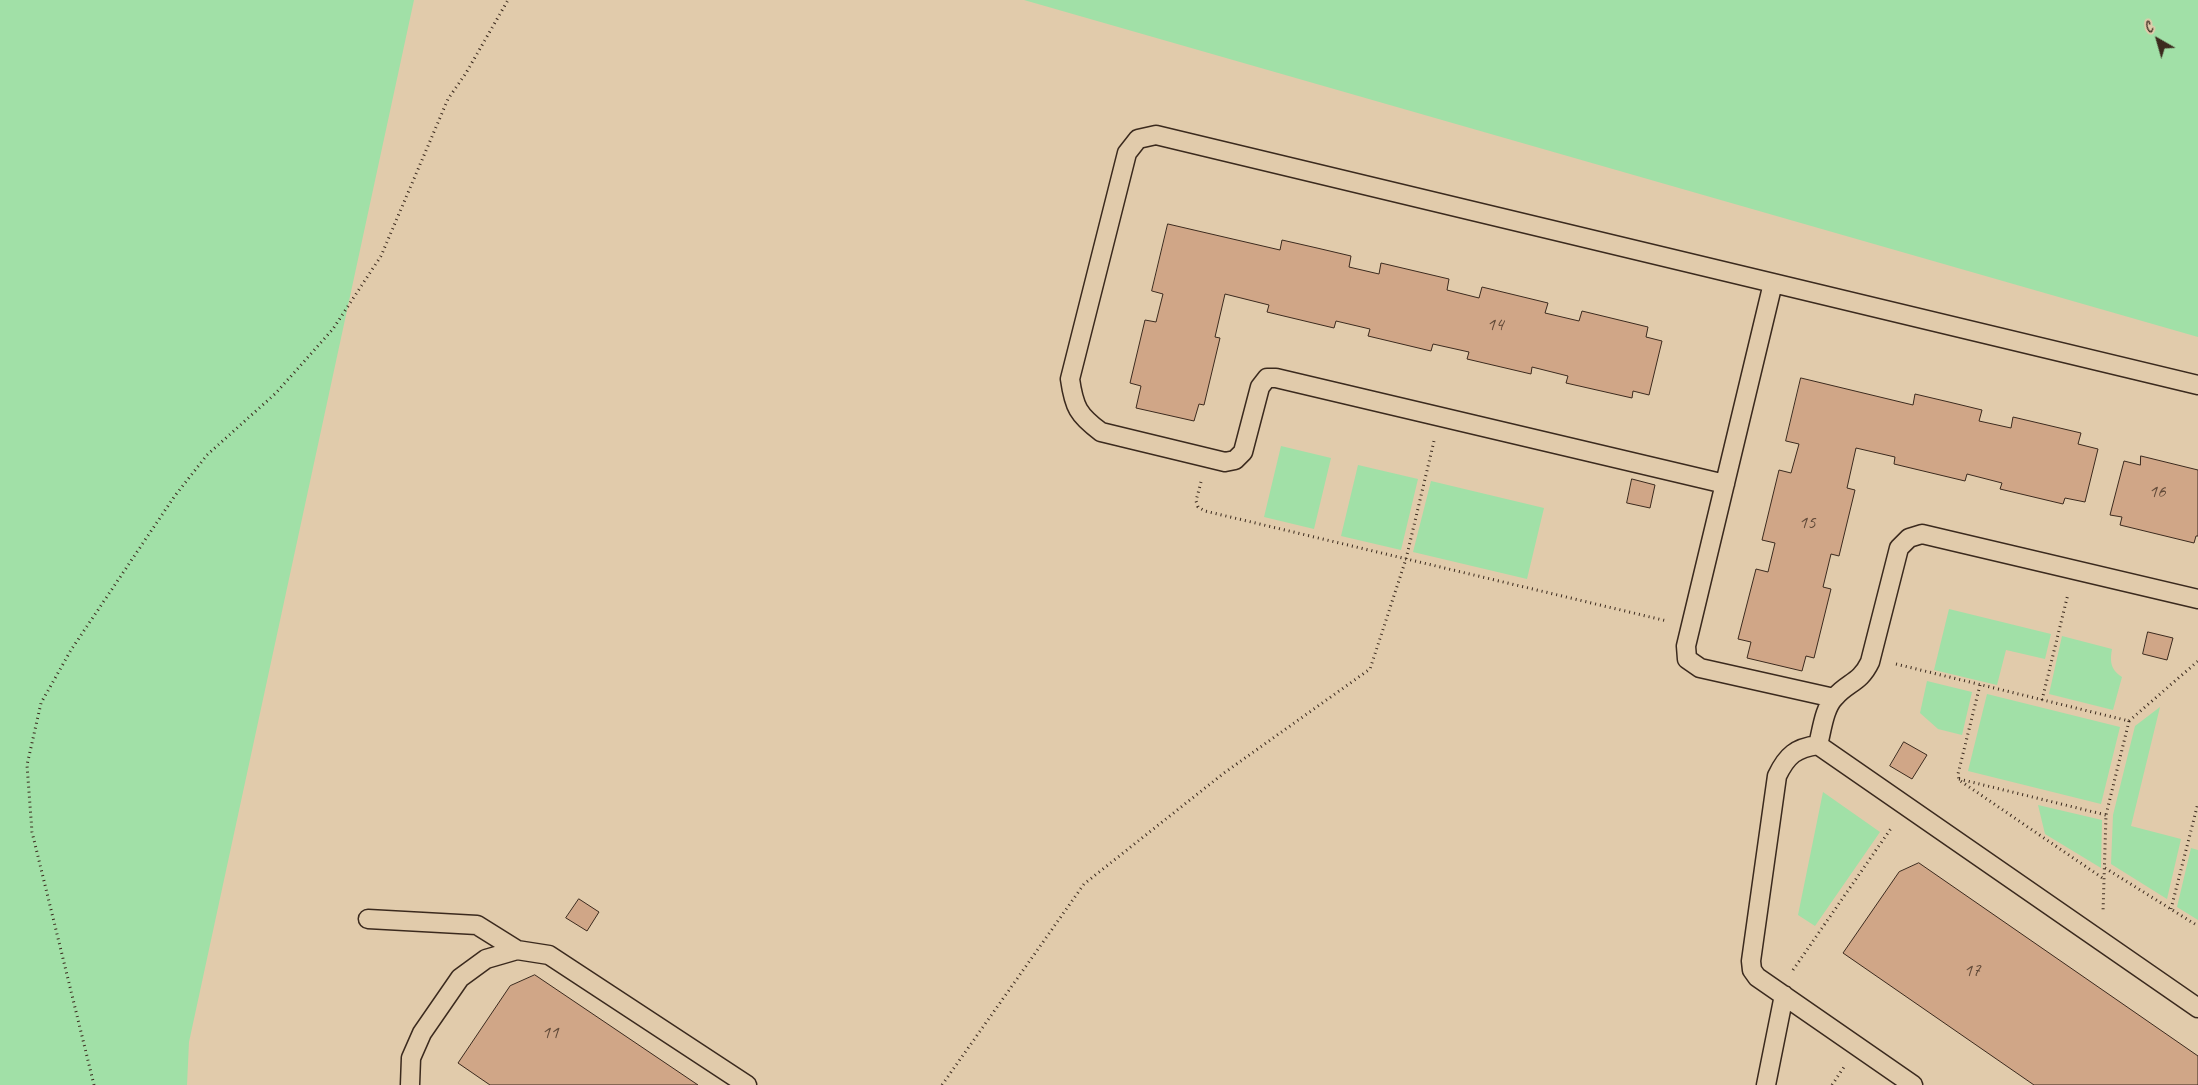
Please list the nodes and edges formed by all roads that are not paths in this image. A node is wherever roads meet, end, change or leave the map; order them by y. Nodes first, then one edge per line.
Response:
1 (1773, 283) junction
2 (2198, 385) edge
3 (1724, 484) junction
4 (2198, 599) edge
5 (1834, 698) junction
6 (1818, 744) junction
7 (368, 919) dead end
8 (517, 950) junction
9 (1781, 993) junction
10 (2198, 1008) edge
11 (410, 1085) edge
12 (747, 1085) edge
13 (1766, 1085) edge
14 (1913, 1085) edge

1 - 2 lane
1 - 3 lane
1 - 3 lane
3 - 5 lane
4 - 5 lane
5 - 6 lane
6 - 9 lane
6 - 10 lane
7 - 8 lane
8 - 11 lane
8 - 12 lane
9 - 13 lane
9 - 14 lane

